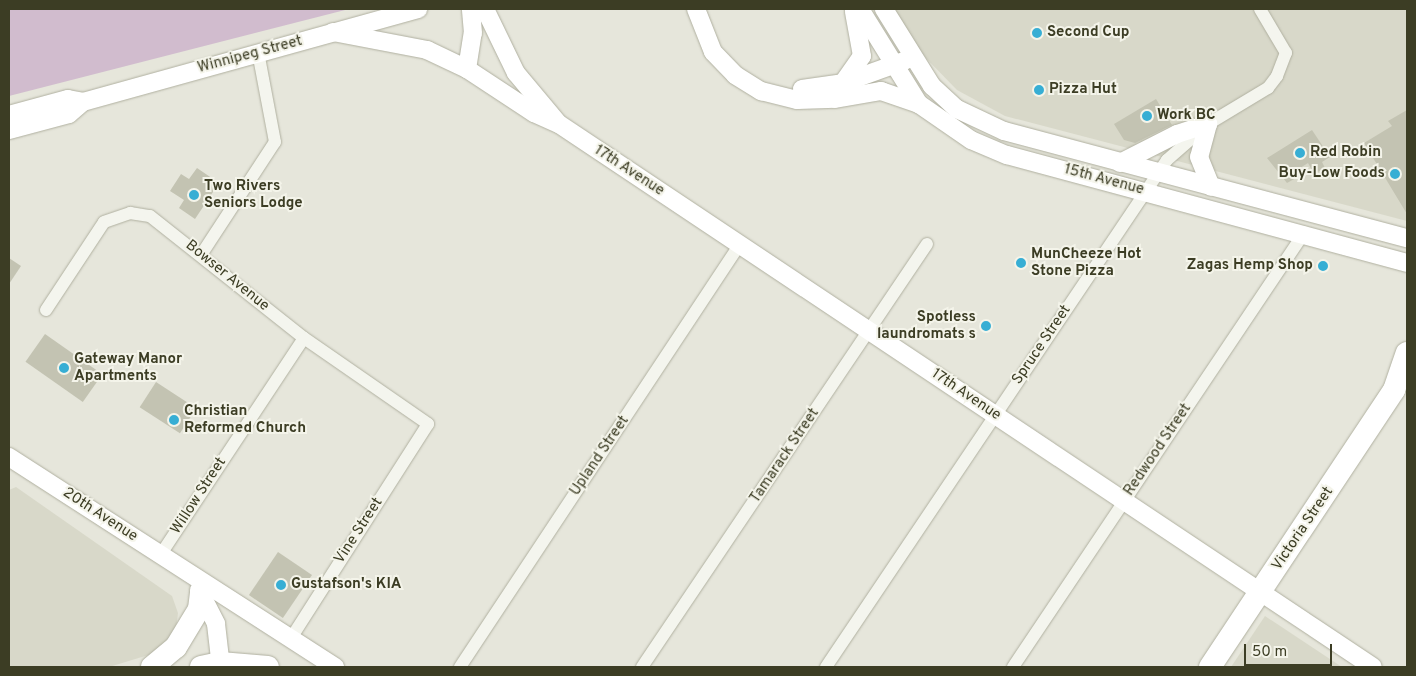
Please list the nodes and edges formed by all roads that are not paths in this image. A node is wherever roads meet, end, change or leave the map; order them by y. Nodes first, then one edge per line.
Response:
1 (418, 9) edge
2 (471, 9) edge
3 (485, 9) edge
4 (696, 9) edge
5 (708, 9) edge
6 (853, 9) edge
7 (860, 9) edge
8 (884, 9) edge
9 (1260, 9) edge
10 (333, 32) junction
11 (258, 52) junction
12 (914, 57) junction
13 (893, 65) junction
14 (467, 69) junction
15 (843, 83) junction
16 (83, 102) junction
17 (919, 104) junction
18 (9, 114) edge
19 (559, 124) junction
20 (1208, 124) junction
21 (9, 130) edge
22 (1120, 163) junction
23 (1158, 174) junction
24 (1211, 187) junction
25 (1146, 192) junction
26 (1304, 234) junction
27 (1407, 238) edge
28 (740, 244) junction
29 (927, 244) dead end
30 (201, 255) junction
31 (1407, 263) edge
32 (46, 310) dead end
33 (870, 330) junction
34 (304, 338) junction
35 (1407, 353) edge
36 (1400, 386) edge
37 (994, 414) junction
38 (428, 424) joint
39 (9, 457) edge
40 (1124, 501) junction
41 (161, 554) junction
42 (196, 584) junction
43 (1260, 593) junction
44 (291, 638) junction
45 (214, 666) edge
46 (152, 667) edge
47 (268, 667) edge
48 (335, 667) edge
49 (460, 667) edge
50 (642, 667) edge
51 (826, 667) edge
52 (1013, 667) edge
53 (1210, 667) edge
54 (1373, 667) edge

1 - 10 street, Winnipeg Street
2 - 14 street
3 - 19 street, 17th Avenue
4 - 17 street
5 - 15 street
6 - 15 street
7 - 13 street, 15th Avenue
8 - 12 street, 15th Avenue
9 - 20 street, Spruce Street
10 - 11 street, Winnipeg Street
10 - 14 street, 17th Avenue
11 - 16 street, Winnipeg Street
11 - 30 street
12 - 13 street
12 - 22 street, 15th Avenue
13 - 15 street
13 - 17 street, 15th Avenue
14 - 19 street, 17th Avenue
16 - 18 street, Winnipeg Street
16 - 21 street, Winnipeg Street
17 - 25 street, 15th Avenue
19 - 28 street, 17th Avenue
20 - 22 street
20 - 23 street, Spruce Street
20 - 24 street
22 - 23 street, 15th Avenue
23 - 24 street, 15th Avenue
23 - 25 street, Spruce Street
24 - 27 street, 15th Avenue
25 - 26 street, 15th Avenue
25 - 37 street, Spruce Street
26 - 31 street, 15th Avenue
26 - 40 street, Redwood Street
28 - 33 street, 17th Avenue
28 - 49 street, Upland Street
29 - 33 street, Tamarack Street
30 - 32 street, Bowser Avenue
30 - 34 street, Bowser Avenue
33 - 37 street, 17th Avenue
33 - 50 street, Tamarack Street
34 - 38 street, Bowser Avenue
34 - 41 street, Willow Street
35 - 36 highway, Victoria Street
36 - 43 highway, Victoria Street
37 - 40 street, 17th Avenue
37 - 51 street, Spruce Street
38 - 44 street, Vine Street
39 - 41 street, 20th Avenue
40 - 43 street, 17th Avenue
40 - 52 street, Redwood Street
41 - 42 street, 20th Avenue
42 - 44 street, 20th Avenue
42 - 45 street
42 - 46 highway
43 - 53 highway, Victoria Street
43 - 54 street, 17th Avenue
44 - 48 street, 20th Avenue
45 - 47 highway

